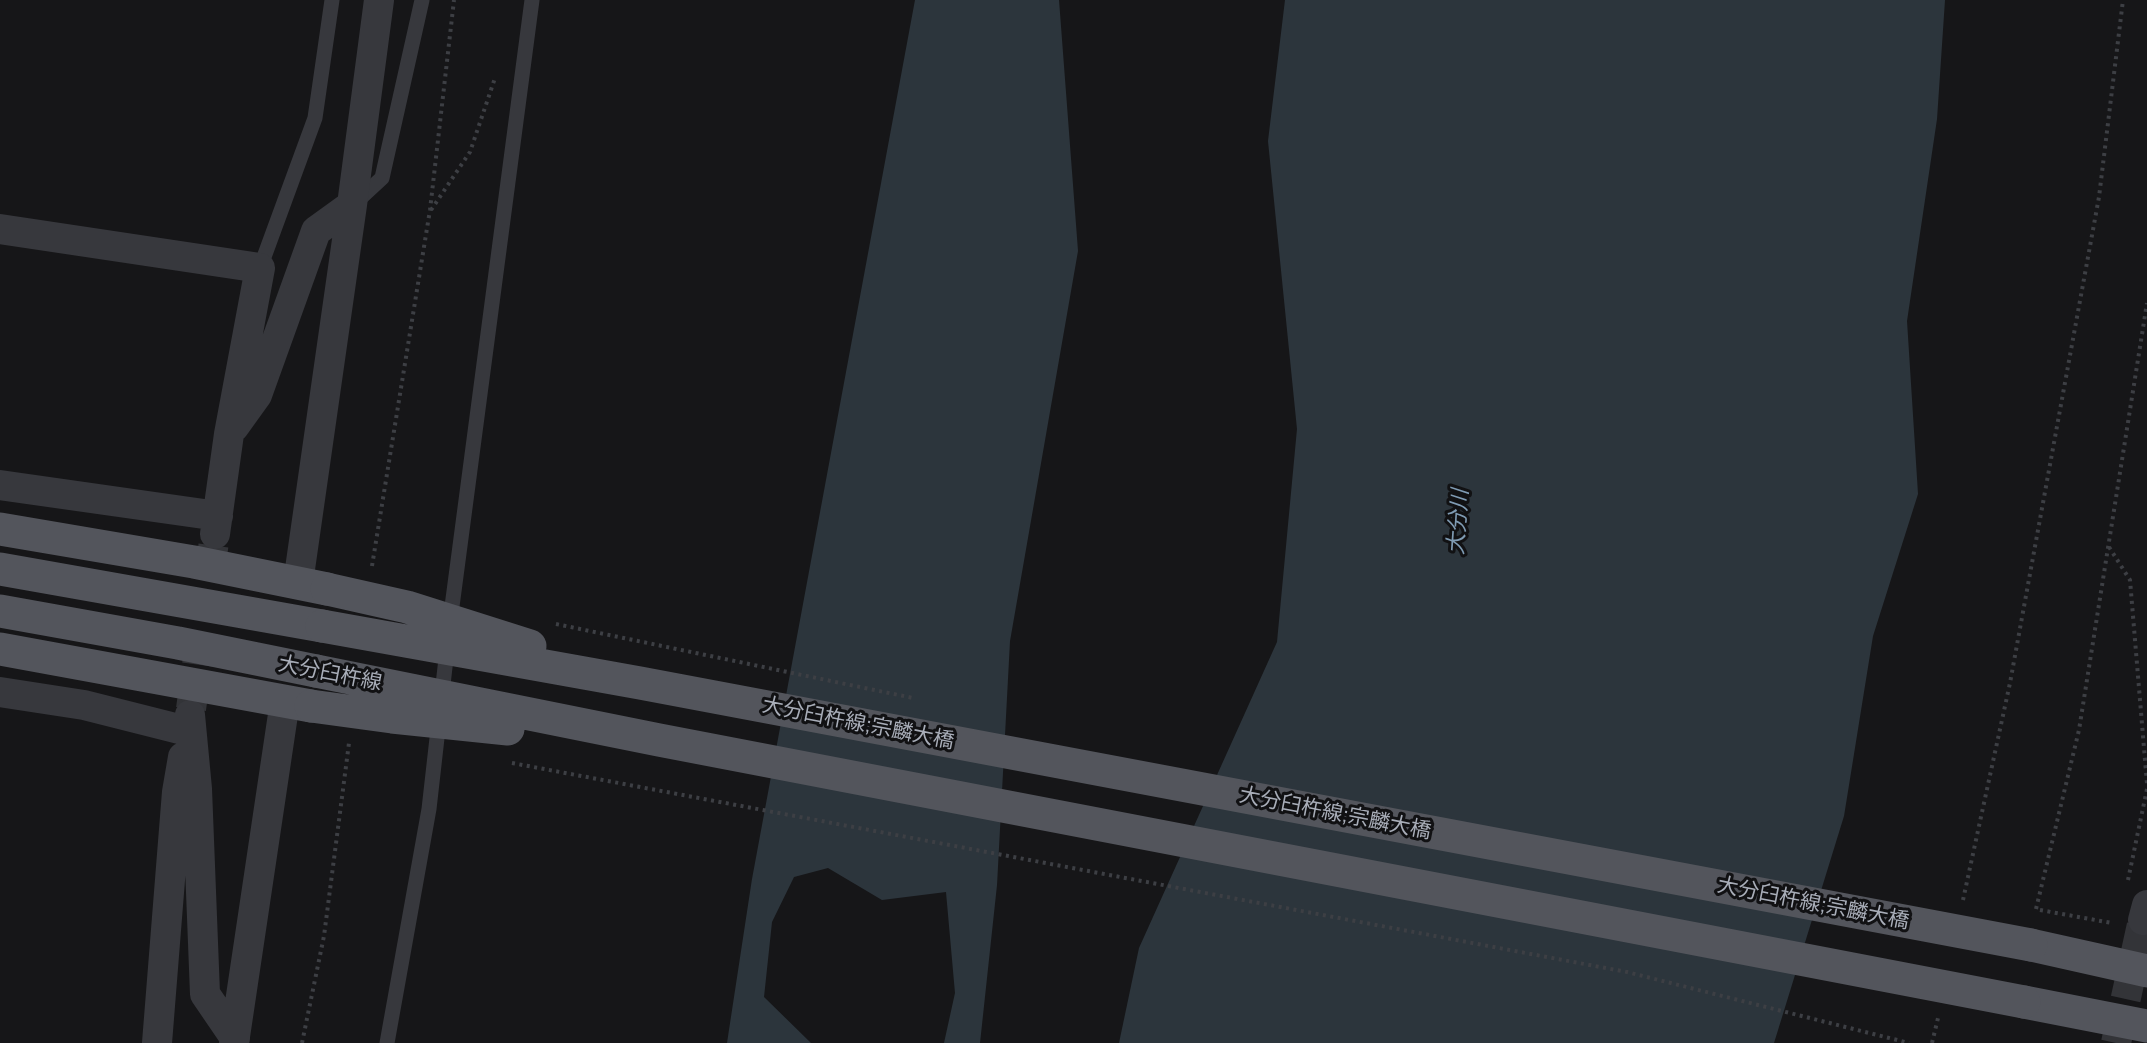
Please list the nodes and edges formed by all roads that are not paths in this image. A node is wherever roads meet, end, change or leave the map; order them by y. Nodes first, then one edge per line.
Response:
1 (332, 0) edge
2 (379, 0) edge
3 (422, 0) edge
4 (532, 0) edge
5 (352, 205) junction
6 (0, 229) edge
7 (260, 268) junction
8 (229, 434) junction
9 (0, 485) edge
10 (0, 529) edge
11 (0, 569) edge
12 (313, 586) junction
13 (0, 611) edge
14 (0, 649) edge
15 (640, 683) junction
16 (0, 692) edge
17 (298, 704) junction
18 (187, 731) junction
19 (659, 740) junction
20 (2147, 970) edge
21 (2147, 1026) edge
22 (234, 1040) edge
23 (157, 1043) edge
24 (387, 1043) edge

1 - 7 lane
2 - 5 street
3 - 5 lane
4 - 24 lane
5 - 8 street
5 - 12 street
6 - 7 street
7 - 8 street
8 - 9 street
10 - 12 main road
11 - 15 main road, bridge
12 - 15 main road, bridge
13 - 19 main road, 大分臼杵線, bridge
14 - 17 main road
15 - 20 main road, 大分臼杵線;宗麟大橋, bridge
16 - 18 street
17 - 19 main road, bridge
17 - 22 street
18 - 22 street
18 - 23 street
19 - 21 main road, bridge

